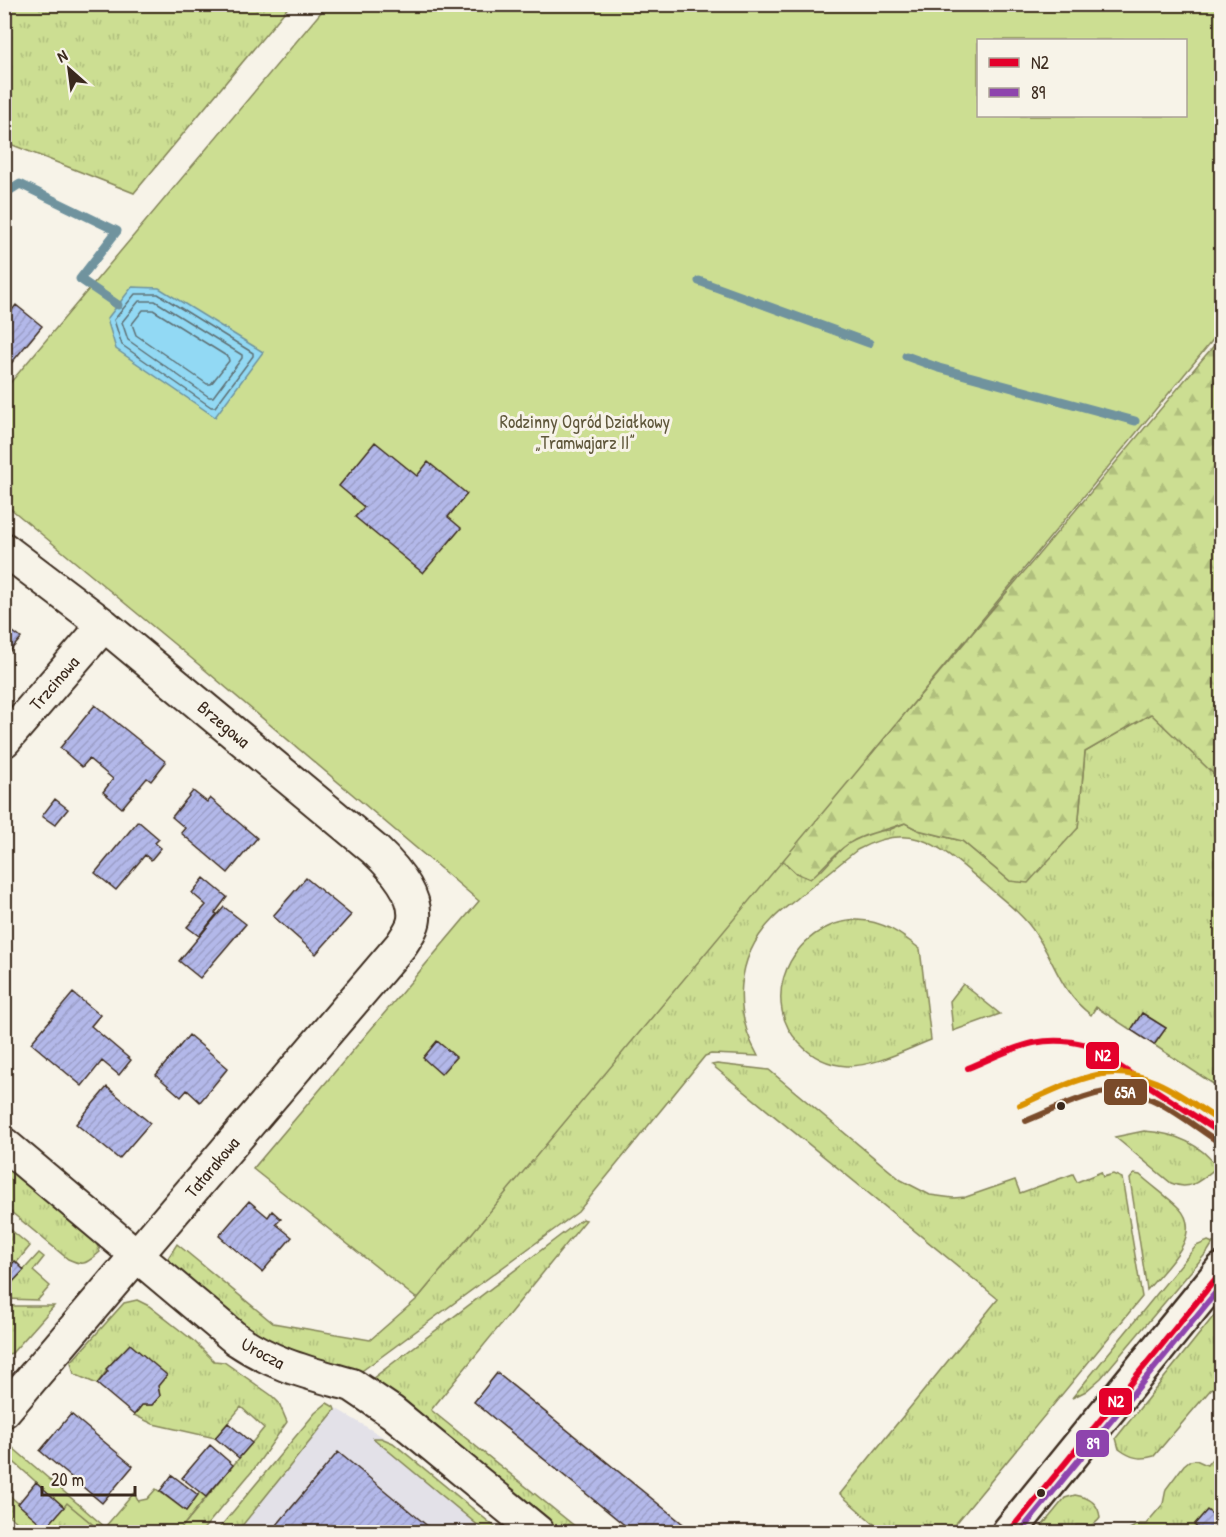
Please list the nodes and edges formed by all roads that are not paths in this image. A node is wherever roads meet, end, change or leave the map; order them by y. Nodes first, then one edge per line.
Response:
1 (4, 549) edge
2 (104, 624) junction
3 (4, 741) edge
4 (414, 921) joint
5 (4, 1144) edge
6 (136, 1256) junction
7 (1221, 1270) edge
8 (4, 1411) edge
9 (538, 1533) edge
10 (1010, 1533) edge

1 - 2 street, Brzegowa
2 - 3 street, Trzcinowa
2 - 4 street, Brzegowa
4 - 6 street, Tatarakowa
5 - 6 street, Urocza
6 - 8 street, Tatarakowa
6 - 9 street, Urocza
7 - 10 street

